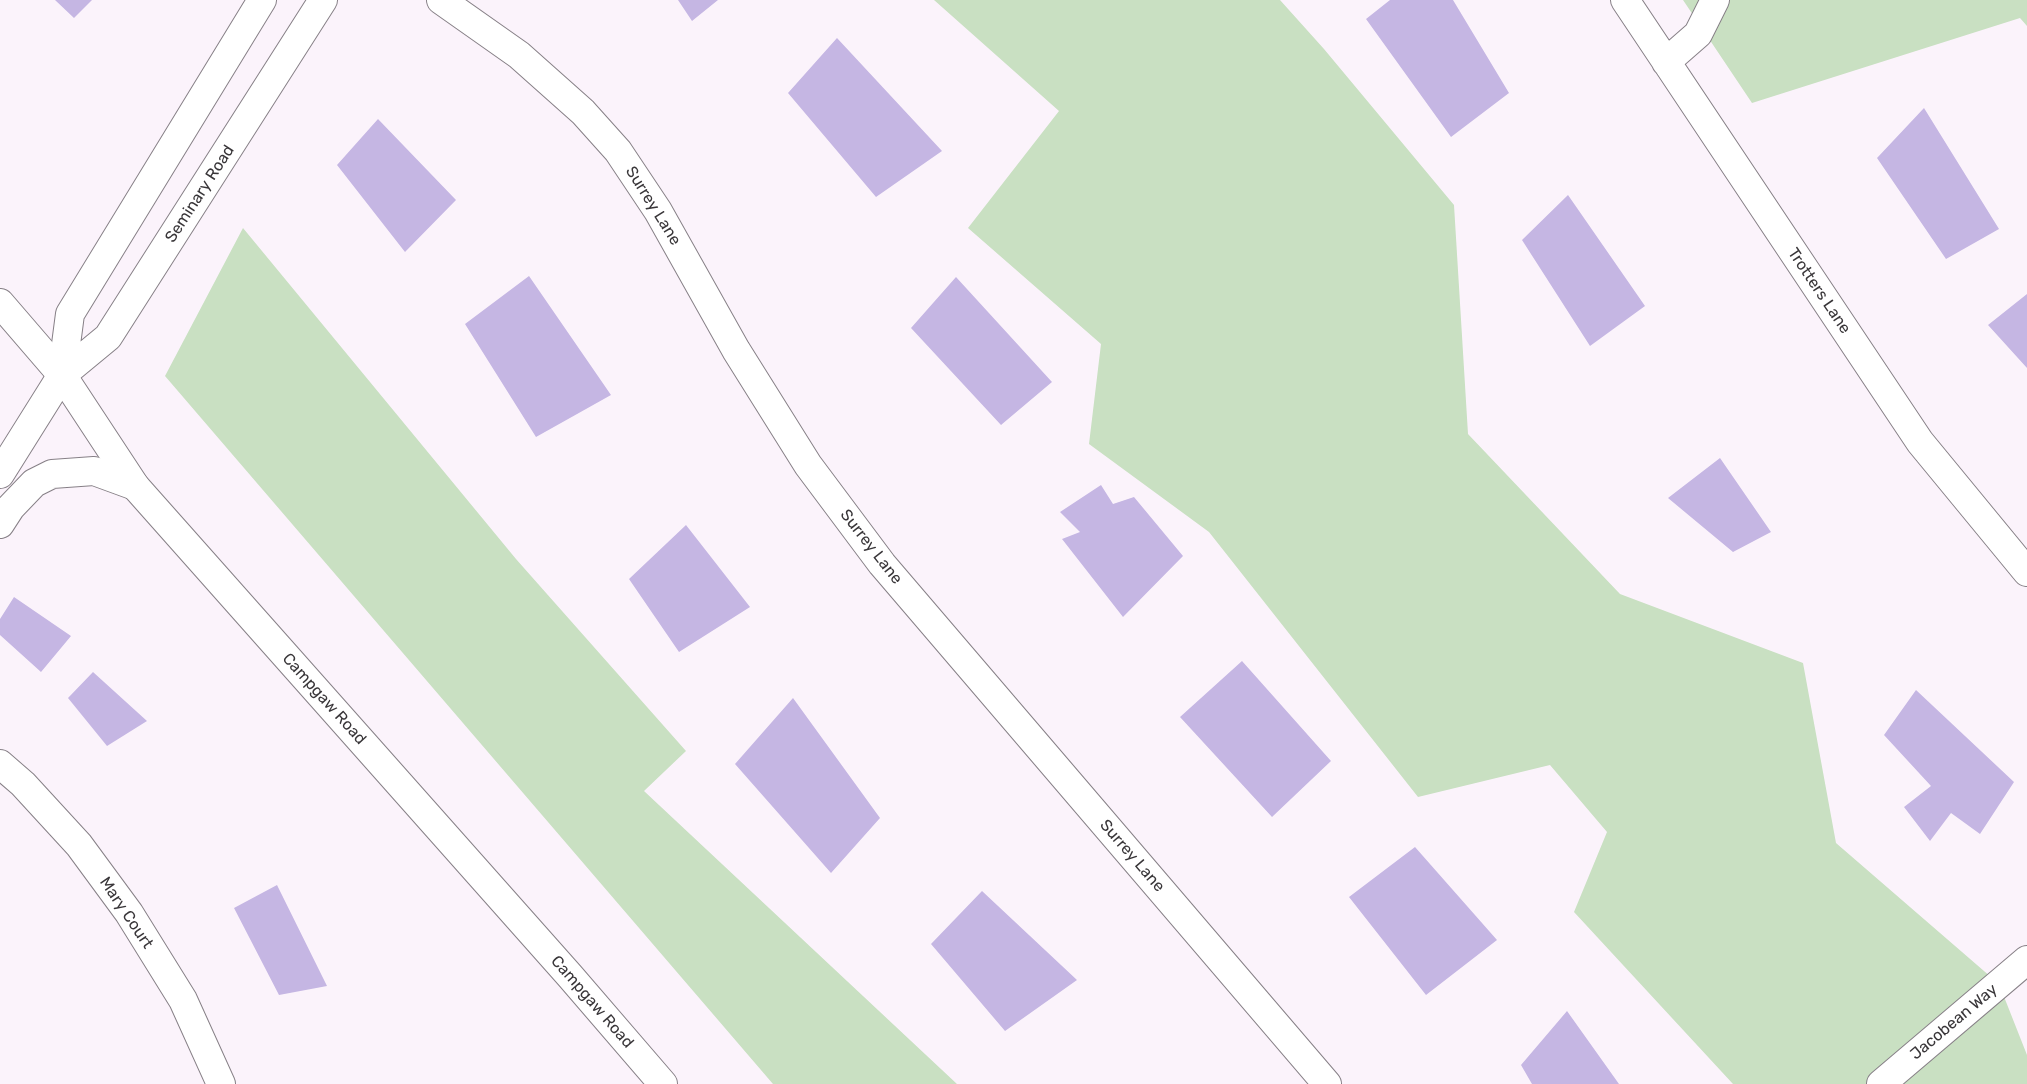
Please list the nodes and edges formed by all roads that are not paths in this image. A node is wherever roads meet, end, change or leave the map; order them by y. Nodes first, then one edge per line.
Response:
1 (262, 0) edge
2 (323, 0) edge
3 (440, 0) edge
4 (1625, 0) edge
5 (1715, 0) edge
6 (1666, 62) junction
7 (0, 303) edge
8 (62, 375) junction
9 (0, 474) edge
10 (135, 486) junction
11 (0, 524) edge
12 (2027, 572) edge
13 (0, 764) edge
14 (2027, 960) edge
15 (221, 1084) edge
16 (663, 1084) edge
17 (1327, 1084) edge
18 (1881, 1084) edge

1 - 8 street, Seminary Road
2 - 8 street, Seminary Road
3 - 17 street, Surrey Lane
4 - 6 street, Trotters Lane
5 - 6 street
6 - 12 street, Trotters Lane
7 - 8 street, Campgaw Road
8 - 9 street, Seminary Road
8 - 10 street, Campgaw Road
10 - 11 street
10 - 16 street, Campgaw Road
13 - 15 street, Mary Court
14 - 18 street, Jacobean Way

